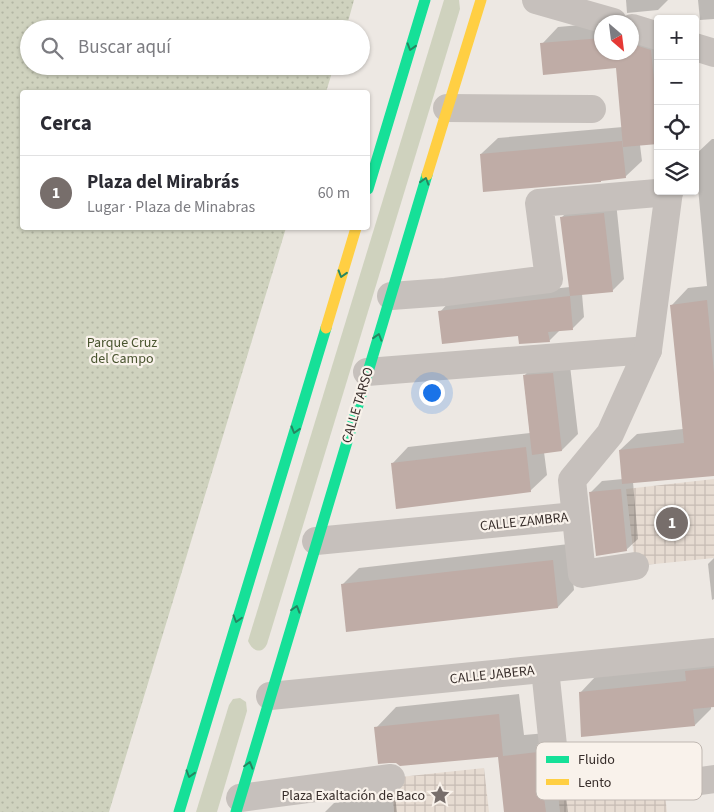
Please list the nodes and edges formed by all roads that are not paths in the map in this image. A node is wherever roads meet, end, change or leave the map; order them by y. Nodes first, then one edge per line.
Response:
1 (425, 0) edge
2 (482, 0) edge
3 (536, 0) edge
4 (594, 17) edge
5 (639, 30) edge
6 (654, 35) edge
7 (699, 48) edge
8 (714, 53) edge
9 (448, 108) junction
10 (592, 109) dead end
11 (370, 183) edge
12 (654, 193) edge
13 (669, 195) edge
14 (355, 230) edge
15 (391, 296) junction
16 (648, 350) junction
17 (367, 372) junction
18 (575, 516) junction
19 (316, 541) junction
20 (635, 566) dead end
21 (714, 652) edge
22 (545, 669) junction
23 (270, 696) junction
24 (553, 742) edge
25 (391, 778) dead end
26 (238, 805) edge
27 (178, 812) edge

1 -> 11 street
2 - 9 street, CALLE TARSO
3 - 4 street
5 - 6 street
7 - 8 street
9 - 10 street
15 -> 9 street, CALLE TARSO
12 - 15 street
13 - 16 street, CALLE ZAMBRA
14 -> 27 street
17 -> 15 street, CALLE TARSO
16 - 17 street
16 - 18 street, CALLE ZAMBRA
17 - 19 street, CALLE TARSO
18 - 19 street, CALLE ZAMBRA
18 - 20 street
23 -> 19 street, CALLE TARSO
21 - 22 street, CALLE JABERA
22 - 23 street, CALLE JABERA
22 - 24 street
26 -> 23 street, CALLE TARSO
25 - 26 street

